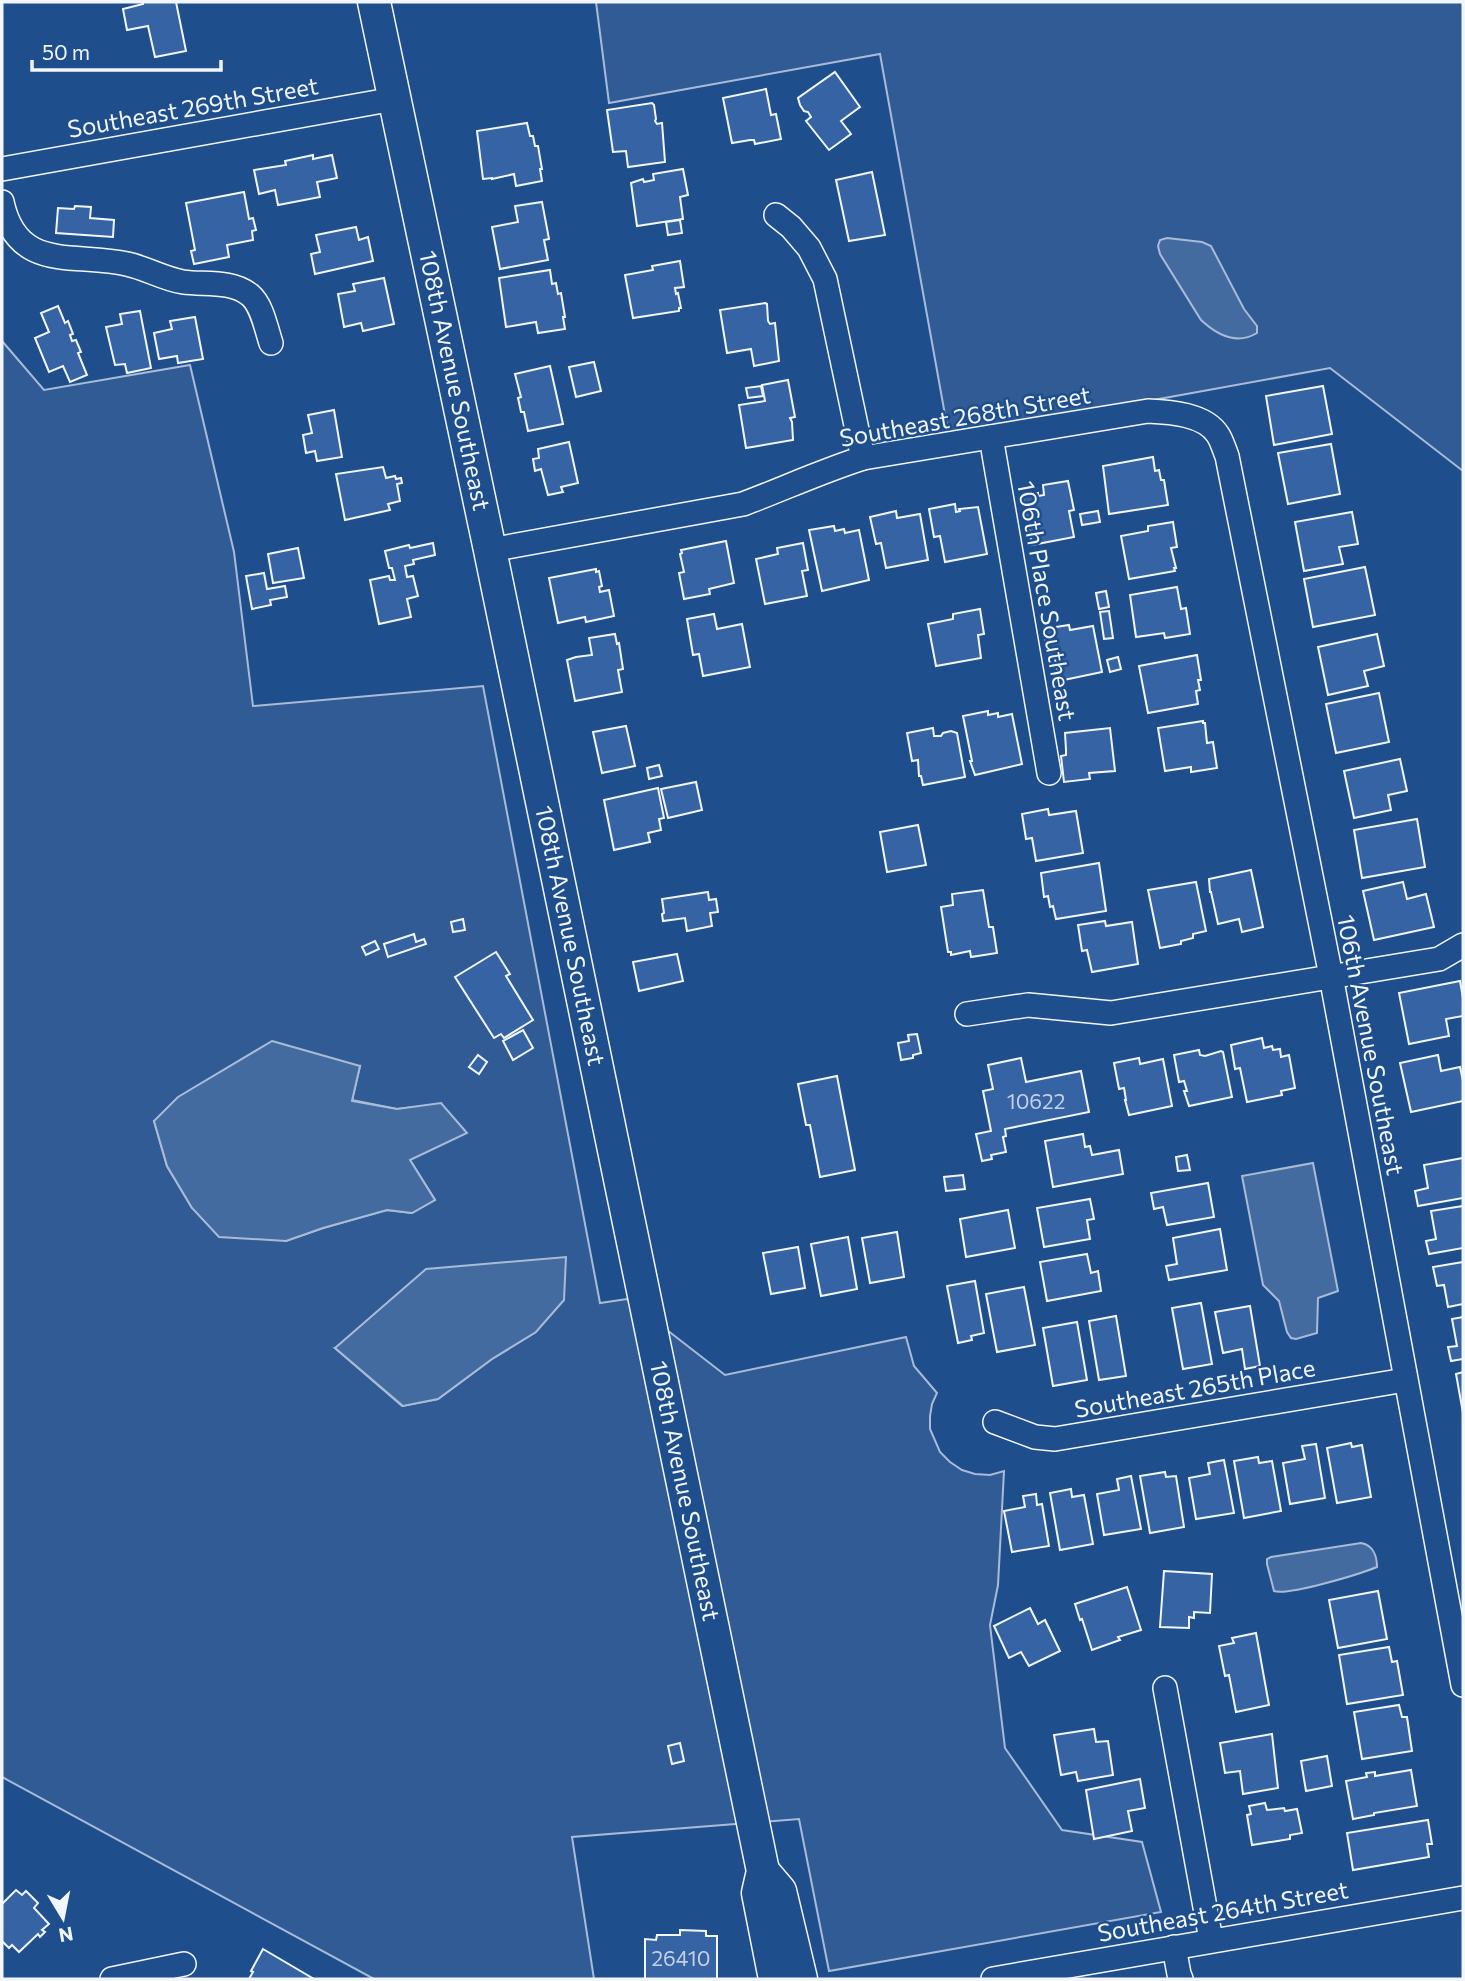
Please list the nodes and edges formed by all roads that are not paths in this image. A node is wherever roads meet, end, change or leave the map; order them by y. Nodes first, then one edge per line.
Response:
1 (374, 2) edge
2 (394, 99) junction
3 (2, 169) edge
4 (2, 202) edge
5 (776, 215) dead end
6 (271, 343) dead end
7 (1206, 423) joint
8 (991, 437) junction
9 (863, 458) junction
10 (490, 550) junction
11 (1049, 773) dead end
12 (1463, 945) edge
13 (1331, 976) junction
14 (967, 1014) dead end
15 (1405, 1380) junction
16 (995, 1422) dead end
17 (1463, 1685) edge
18 (1165, 1688) dead end
19 (763, 1871) junction
20 (1463, 1898) edge
21 (1211, 1940) junction
22 (1174, 1947) junction
23 (184, 1964) dead end
24 (112, 1979) edge
25 (775, 1979) edge
26 (801, 1979) edge
27 (993, 1979) edge
28 (1181, 1979) edge

1 - 2 street, 108th Avenue Southeast
2 - 3 street, Southeast 269th Street
2 - 10 street, 108th Avenue Southeast
4 - 6 street
5 - 9 street
7 - 8 street, Southeast 268th Street
7 - 13 street, 106th Avenue Southeast
8 - 9 street, Southeast 268th Street
8 - 11 street, 106th Place Southeast
9 - 10 street, Southeast 268th Street
10 - 19 street, 108th Avenue Southeast
12 - 13 street
13 - 14 street
13 - 15 street, 106th Avenue Southeast
15 - 16 street, Southeast 265th Place
15 - 17 street, 106th Avenue Southeast
18 - 21 street
19 - 25 street, 108th Avenue Southeast
19 - 26 street, 108th Avenue Southeast
20 - 21 street, Southeast 264th Street
21 - 22 street, Southeast 264th Street
22 - 27 street, Southeast 264th Street
22 - 28 street
23 - 24 street

